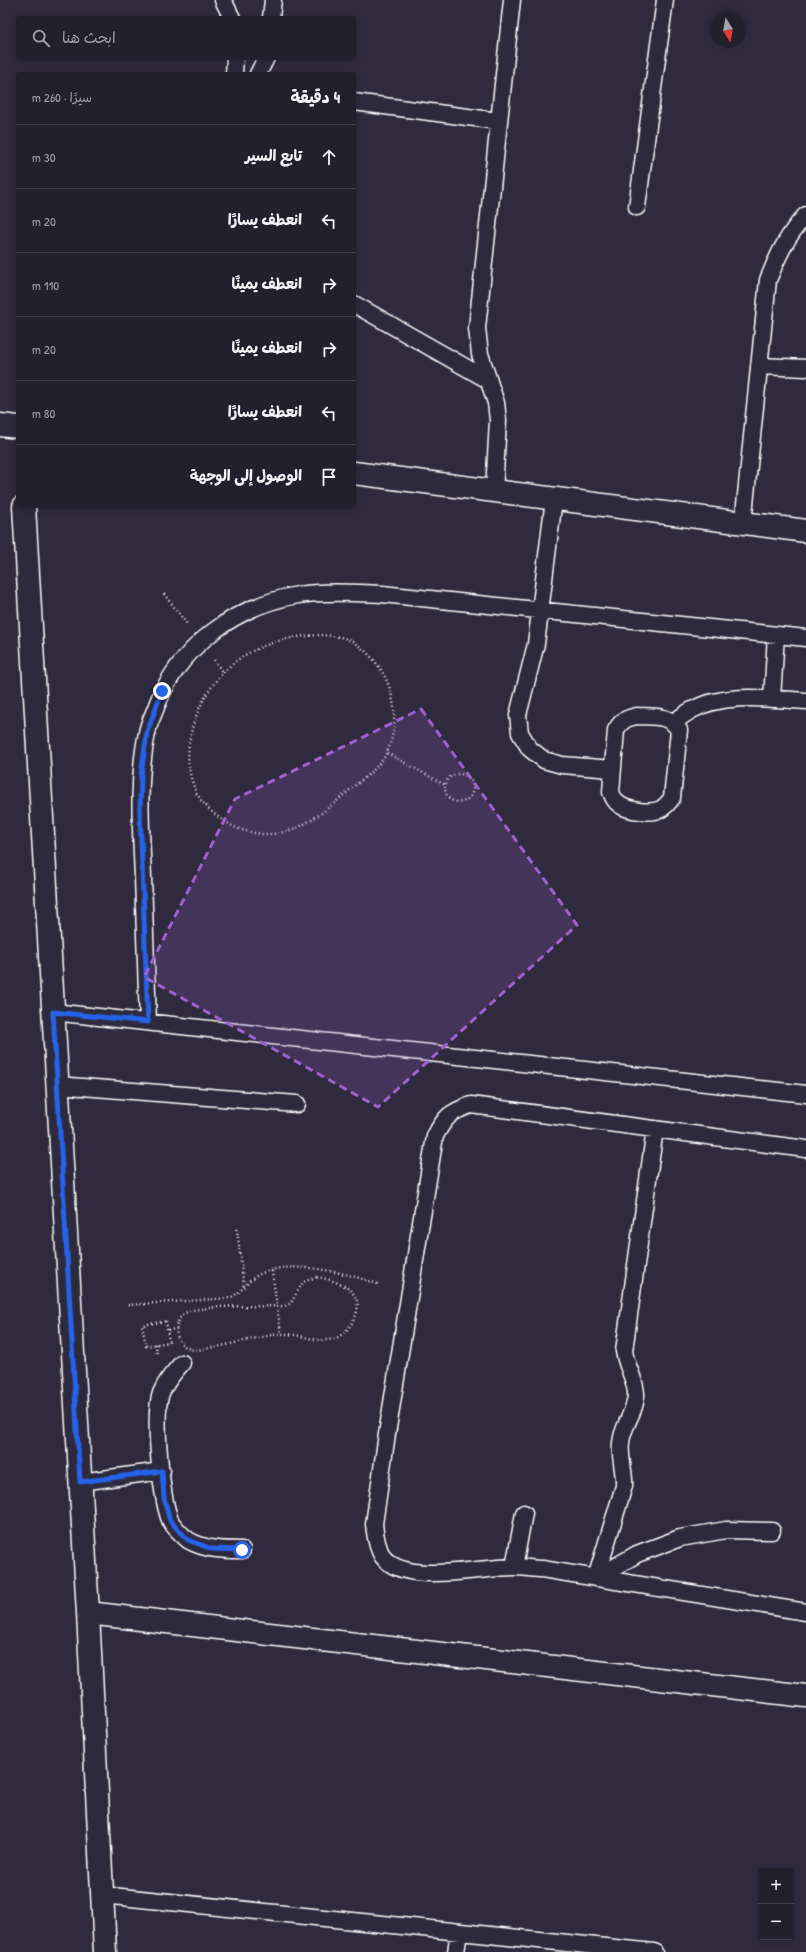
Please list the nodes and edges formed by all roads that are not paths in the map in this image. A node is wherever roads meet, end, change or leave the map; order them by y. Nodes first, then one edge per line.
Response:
1 (223, 0) edge
2 (273, 0) edge
3 (512, 0) edge
4 (665, 0) edge
5 (231, 16) edge
6 (271, 16) edge
7 (235, 60) edge
8 (265, 60) edge
9 (234, 72) edge
10 (259, 72) edge
11 (356, 102) edge
12 (498, 121) junction
13 (637, 207) dead end
14 (806, 215) edge
15 (356, 305) edge
16 (759, 366) junction
17 (806, 368) edge
18 (488, 380) junction
19 (0, 424) edge
20 (16, 427) edge
21 (356, 473) edge
22 (494, 492) junction
23 (554, 499) junction
24 (24, 508) edge
25 (743, 524) junction
26 (806, 531) edge
27 (539, 610) junction
28 (776, 635) junction
29 (806, 638) edge
30 (772, 699) junction
31 (806, 701) edge
32 (674, 722) junction
33 (612, 769) junction
34 (53, 1012) junction
35 (148, 1022) junction
36 (57, 1085) junction
37 (806, 1094) edge
38 (297, 1104) dead end
39 (655, 1129) junction
40 (806, 1149) edge
41 (182, 1363) dead end
42 (162, 1471) junction
43 (80, 1482) junction
44 (524, 1513) dead end
45 (772, 1530) dead end
46 (242, 1550) dead end
47 (514, 1567) junction
48 (596, 1578) junction
49 (806, 1612) edge
50 (88, 1613) junction
51 (806, 1696) edge
52 (102, 1895) junction
53 (459, 1932) junction
54 (105, 1952) edge
55 (456, 1952) edge
56 (654, 1952) edge

1 - 5 lane
2 - 6 lane
3 - 12 lane
4 - 13 lane
7 - 9 lane
8 - 10 lane
11 - 12 lane
12 - 18 lane
14 - 16 lane
15 - 18 lane
16 - 17 lane
16 - 25 lane
18 - 22 lane
19 - 20 street
21 - 22 street
22 - 23 street
23 - 25 street
23 - 27 lane
24 - 34 street
25 - 26 street
27 - 28 lane
27 - 33 lane
27 - 35 lane
28 - 29 lane
28 - 30 lane
30 - 31 lane
30 - 32 lane
32 - 33 lane
32 - 33 lane
34 - 35 lane
34 - 36 street
35 - 37 lane
36 - 38 lane
36 - 43 street
39 - 40 lane
39 - 47 lane
39 - 48 lane
41 - 42 lane
42 - 43 lane
42 - 46 lane
43 - 50 street
44 - 47 lane
45 - 48 lane
47 - 48 lane
48 - 49 lane
50 - 51 street
50 - 52 street
52 - 53 lane
52 - 54 street
53 - 55 lane
53 - 56 lane

